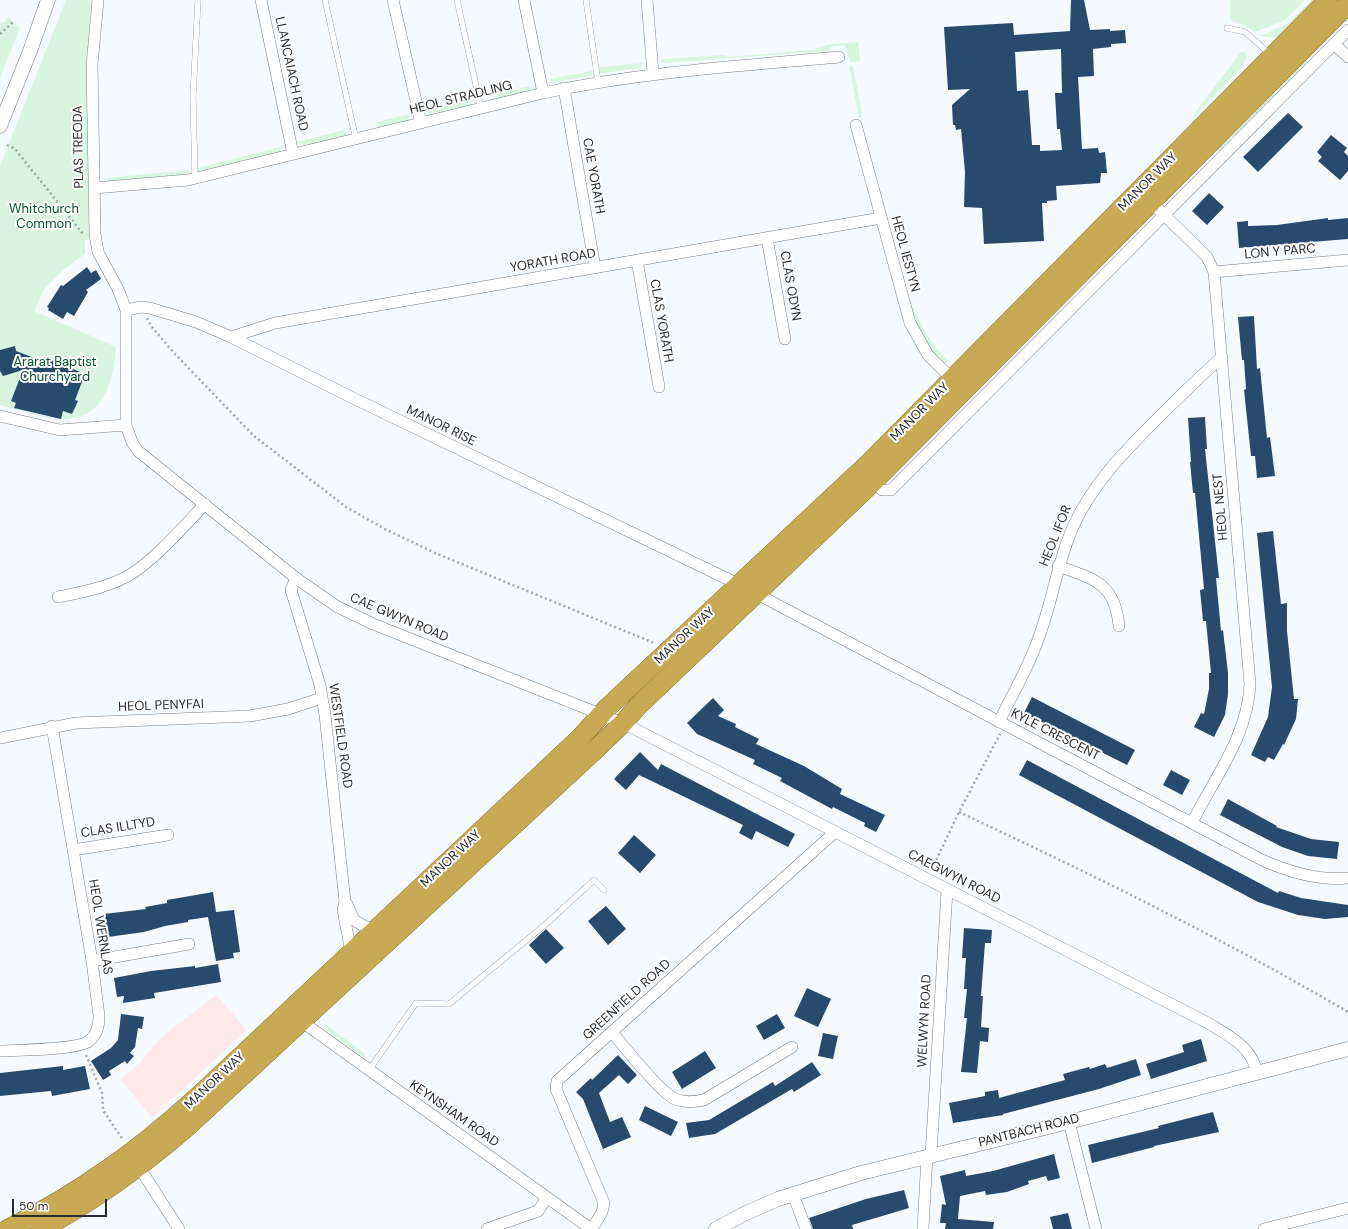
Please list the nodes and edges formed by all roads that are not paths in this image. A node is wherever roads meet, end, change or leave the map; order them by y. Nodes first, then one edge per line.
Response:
1 (48, 0) edge
2 (98, 0) edge
3 (198, 0) edge
4 (261, 0) edge
5 (325, 0) edge
6 (393, 0) edge
7 (457, 0) edge
8 (524, 0) edge
9 (586, 0) edge
10 (647, 0) edge
11 (1328, 0) edge
12 (1348, 4) edge
13 (1227, 28) dead end
14 (1348, 30) edge
15 (1334, 44) junction
16 (1272, 56) junction
17 (839, 57) dead end
18 (1348, 57) edge
19 (653, 73) junction
20 (598, 82) junction
21 (564, 88) junction
22 (543, 93) junction
23 (481, 108) junction
24 (421, 123) junction
25 (856, 125) dead end
26 (0, 126) edge
27 (356, 140) junction
28 (293, 154) junction
29 (195, 178) junction
30 (94, 188) junction
31 (1158, 208) junction
32 (881, 218) junction
33 (767, 238) junction
34 (637, 260) junction
35 (1348, 260) edge
36 (595, 268) junction
37 (1214, 272) junction
38 (126, 310) junction
39 (231, 337) junction
40 (785, 339) dead end
41 (1222, 357) junction
42 (952, 379) junction
43 (659, 387) dead end
44 (0, 416) edge
45 (126, 425) junction
46 (205, 504) junction
47 (1058, 566) junction
48 (296, 578) junction
49 (748, 590) junction
50 (58, 597) dead end
51 (1119, 626) dead end
52 (322, 698) junction
53 (601, 714) junction
54 (623, 723) junction
55 (52, 726) junction
56 (1000, 727) junction
57 (0, 738) edge
58 (1192, 823) junction
59 (835, 832) junction
60 (168, 835) dead end
61 (72, 850) junction
62 (1348, 878) edge
63 (604, 890) dead end
64 (947, 890) junction
65 (345, 902) junction
66 (376, 929) junction
67 (189, 944) dead end
68 (351, 952) junction
69 (92, 961) junction
70 (301, 1021) junction
71 (612, 1032) junction
72 (792, 1047) dead end
73 (1348, 1049) edge
74 (0, 1051) edge
75 (369, 1070) junction
76 (1257, 1072) junction
77 (1069, 1122) junction
78 (929, 1155) junction
79 (139, 1167) junction
80 (793, 1194) junction
81 (547, 1198) junction
82 (1348, 1208) edge
83 (8, 1229) edge
84 (41, 1229) edge
85 (179, 1229) edge
86 (487, 1229) edge
87 (591, 1229) edge
88 (716, 1229) edge
89 (806, 1229) edge
90 (923, 1229) edge
91 (1096, 1229) edge
92 (1264, 1229) edge

1 - 26 street
2 - 30 street, PLAS TREODA
3 - 29 lane
4 - 28 street, LLANCAIACH ROAD
5 - 27 lane
6 - 24 street
7 - 23 lane
8 - 22 street
9 - 20 lane
10 - 19 street
11 - 16 highway, MANOR WAY
12 - 31 highway, MANOR WAY
13 - 16 lane
14 - 15 street, MANOR WAY
15 - 18 street
15 - 31 street, MANOR WAY
16 - 42 highway, MANOR WAY
17 - 19 street, HEOL STRADLING
19 - 20 street, HEOL STRADLING
20 - 21 street, HEOL STRADLING
21 - 22 street, HEOL STRADLING
21 - 36 street, CAE YORATH
22 - 23 street, HEOL STRADLING
23 - 24 street, HEOL STRADLING
24 - 27 street, HEOL STRADLING
25 - 32 street, HEOL IESTYN
27 - 28 street, HEOL STRADLING
28 - 29 street, HEOL STRADLING
29 - 30 street, HEOL STRADLING
30 - 38 street, PLAS TREODA
31 - 37 street, HEOL NEST
31 - 49 highway, MANOR WAY
32 - 33 street, YORATH ROAD
32 - 42 street, HEOL IESTYN
33 - 34 street, YORATH ROAD
33 - 40 street, CLAS ODYN
34 - 36 street, YORATH ROAD
34 - 43 street, CLAS YORATH
35 - 37 street, LON Y PARC
36 - 39 street, YORATH ROAD
37 - 41 street, HEOL NEST
38 - 39 street, MANOR RISE
38 - 45 street, CAE GWYN ROAD
39 - 49 street, MANOR RISE
41 - 47 street, HEOL IFOR
41 - 58 street, HEOL NEST
42 - 49 highway, MANOR WAY
44 - 45 street
45 - 46 street, CAE GWYN ROAD
46 - 48 street, CAE GWYN ROAD
46 - 50 street
47 - 51 street
47 - 56 street, HEOL IFOR
48 - 52 street, WESTFIELD ROAD
48 - 53 street, CAE GWYN ROAD
49 - 53 highway, MANOR WAY
49 - 54 highway, MANOR WAY
49 - 56 street, KYLE CRESCENT
52 - 55 street, HEOL PENYFAI
52 - 65 street, WESTFIELD ROAD
53 - 54 street, CAE GWYN ROAD
53 - 66 highway, MANOR WAY
54 - 59 street, CAEGWYN ROAD
54 - 70 highway, MANOR WAY
55 - 57 street, HEOL PENYFAI
55 - 61 street, HEOL WERNLAS
56 - 58 street, KYLE CRESCENT
58 - 62 street, KYLE CRESCENT
59 - 64 street, CAEGWYN ROAD
59 - 71 street, GREENFIELD ROAD
60 - 61 street, CLAS ILLTYD
61 - 69 street, HEOL WERNLAS
63 - 75 lane
64 - 76 street, CAEGWYN ROAD
64 - 78 street, WELWYN ROAD
65 - 66 street, WESTFIELD ROAD
65 - 68 street, WESTFIELD ROAD
66 - 68 highway, MANOR WAY
67 - 69 street
68 - 83 highway, MANOR WAY
69 - 74 street, HEOL WERNLAS
70 - 75 street, KEYNSHAM ROAD
70 - 79 highway, MANOR WAY
71 - 72 street
71 - 87 street, GREENFIELD ROAD
73 - 76 street, PANTBACH ROAD
75 - 81 street, KEYNSHAM ROAD
76 - 77 street, PANTBACH ROAD
77 - 78 street, PANTBACH ROAD
77 - 91 street
78 - 80 street, PANTBACH ROAD
78 - 90 street, WELWYN ROAD
79 - 84 highway, MANOR WAY
79 - 85 street
80 - 88 street, PANTBACH ROAD
80 - 89 street
81 - 86 street
81 - 87 street, KEYNSHAM ROAD
82 - 92 street

